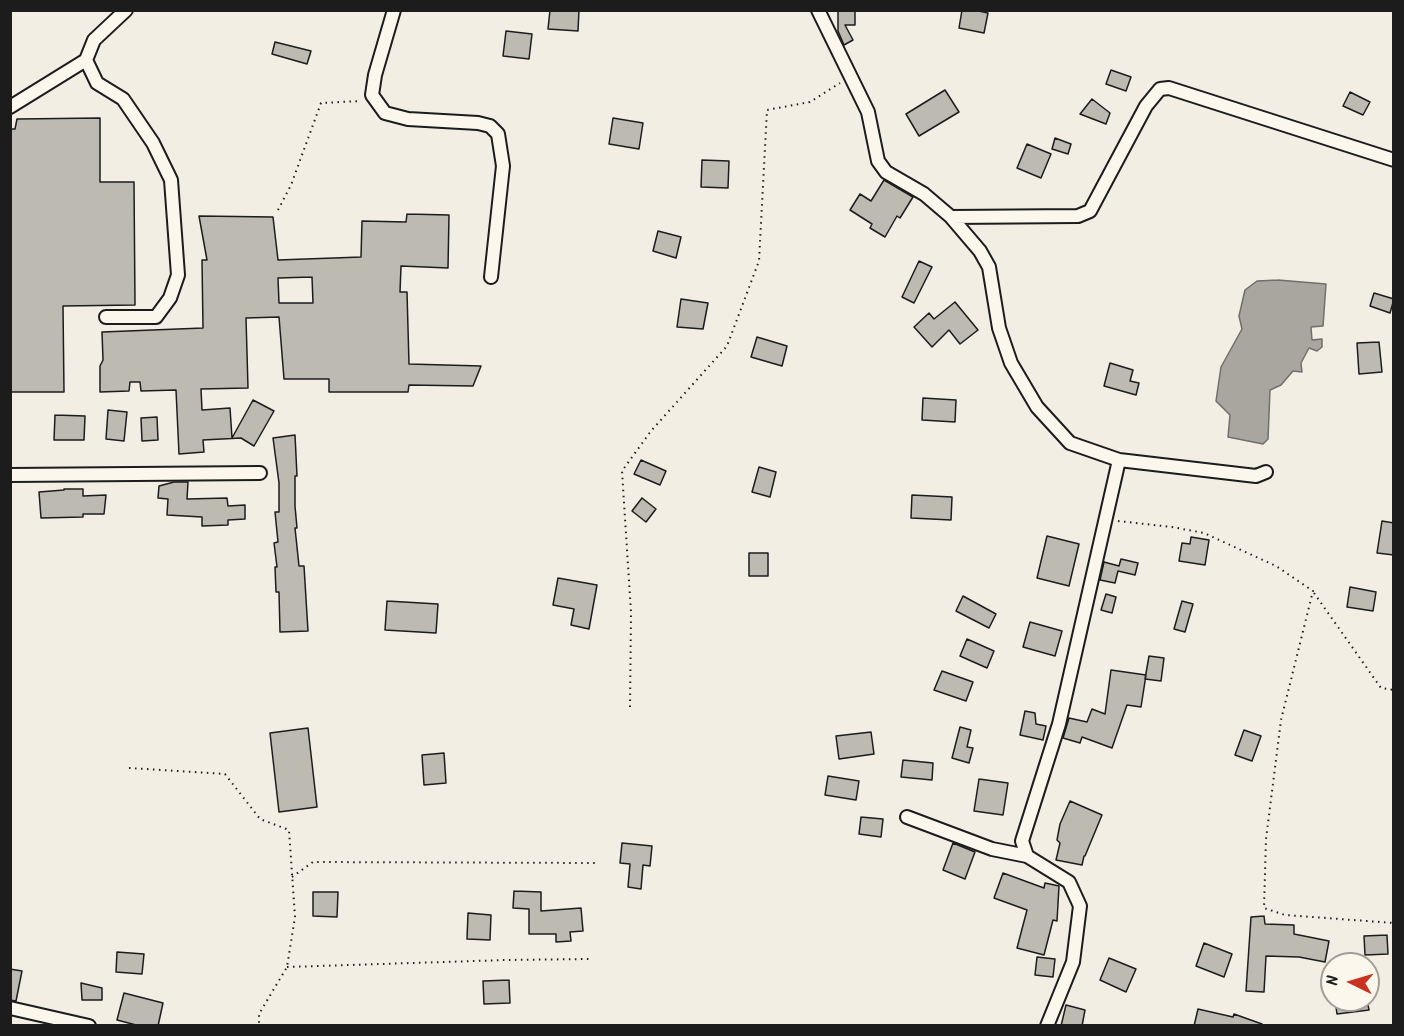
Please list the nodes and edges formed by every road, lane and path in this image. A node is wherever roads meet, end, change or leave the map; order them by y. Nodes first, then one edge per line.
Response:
1 (126, 10) edge
2 (394, 10) edge
3 (818, 10) edge
4 (86, 60) junction
5 (850, 77) junction
6 (375, 99) junction
7 (10, 107) edge
8 (1394, 160) edge
9 (278, 210) dead end
10 (951, 217) junction
11 (491, 277) dead end
12 (106, 317) dead end
13 (1119, 460) junction
14 (1266, 472) dead end
15 (260, 473) dead end
16 (10, 475) edge
17 (1106, 519) junction
18 (1313, 591) junction
19 (1394, 690) edge
20 (630, 707) dead end
21 (129, 768) dead end
22 (907, 817) dead end
23 (1027, 856) junction
24 (597, 862) dead end
25 (292, 877) junction
26 (1394, 923) edge
27 (589, 959) dead end
28 (287, 968) junction
29 (10, 1008) edge
30 (90, 1026) edge
31 (259, 1026) edge
32 (1047, 1026) edge

1 - 4 street
2 - 6 street
3 - 5 street
4 - 7 street
4 - 12 street
5 - 10 street
5 - 20 path
6 - 9 path
6 - 11 street
8 - 10 street
10 - 13 street
13 - 14 street
13 - 17 street
15 - 16 street
17 - 18 path
17 - 23 street
18 - 19 path
18 - 26 path
21 - 25 path
22 - 23 street
23 - 32 street
24 - 25 path
25 - 28 path
27 - 28 path
28 - 31 path
29 - 30 street

